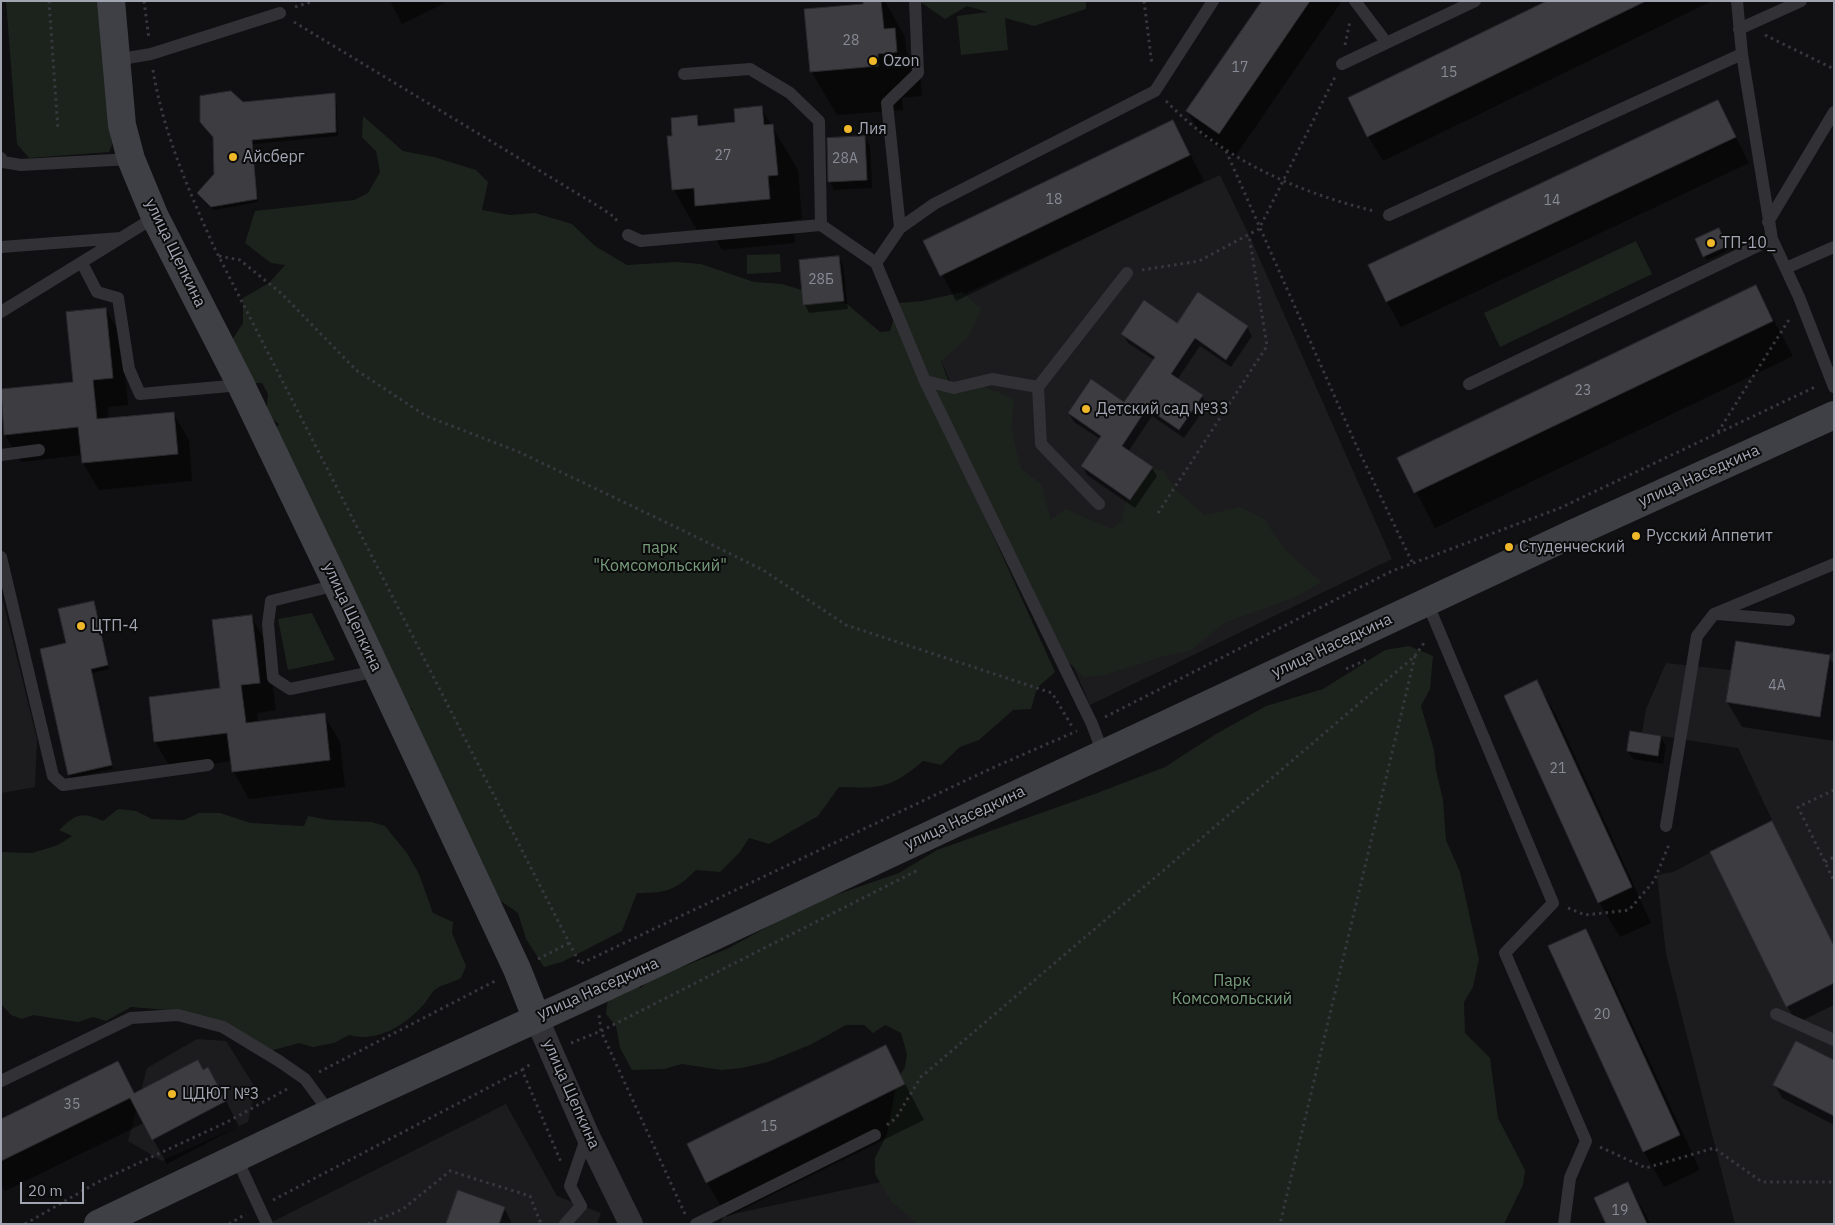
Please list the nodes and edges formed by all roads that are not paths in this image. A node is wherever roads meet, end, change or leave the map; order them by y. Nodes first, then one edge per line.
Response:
1 (111, 1) edge
2 (916, 1) edge
3 (1213, 1) edge
4 (1355, 1) edge
5 (1475, 1) edge
6 (1737, 1) edge
7 (1801, 1) edge
8 (280, 13) road end
9 (1743, 28) junction
10 (1386, 42) junction
11 (1742, 54) junction
12 (115, 60) junction
13 (1342, 64) road end
14 (684, 74) dead end
15 (1834, 112) edge
16 (1, 158) edge
17 (131, 158) junction
18 (1389, 215) road end
19 (155, 217) junction
20 (1768, 222) junction
21 (821, 225) junction
22 (900, 228) junction
23 (628, 234) dead end
24 (123, 238) junction
25 (1772, 240) junction
26 (1, 247) edge
27 (1834, 247) edge
28 (82, 263) junction
29 (876, 263) junction
30 (1786, 268) junction
31 (1127, 273) road end
32 (1, 312) edge
33 (925, 381) junction
34 (1832, 383) edge
35 (1469, 384) dead end
36 (241, 385) junction
37 (1038, 387) junction
38 (1834, 415) edge
39 (39, 450) dead end
40 (1, 455) edge
41 (1099, 504) dead end
42 (1, 557) edge
43 (1831, 566) edge
44 (337, 585) junction
45 (1427, 602) junction
46 (1714, 614) junction
47 (1790, 620) dead end
48 (377, 671) junction
49 (1103, 753) junction
50 (208, 765) dead end
51 (1666, 826) dead end
52 (1776, 1014) dead end
53 (536, 1017) junction
54 (1834, 1040) edge
55 (1, 1081) edge
56 (330, 1113) junction
57 (587, 1134) junction
58 (875, 1135) road end
59 (237, 1159) junction
60 (98, 1224) edge
61 (267, 1224) edge
62 (565, 1224) edge
63 (631, 1224) edge
64 (696, 1224) edge
65 (1564, 1224) edge

1 - 12 main road, улица Щепкина
2 - 22 lane
3 - 22 lane
4 - 10 lane
5 - 10 lane
6 - 9 lane
7 - 9 lane
8 - 12 lane
9 - 11 lane
10 - 13 lane
11 - 18 lane
11 - 20 lane
12 - 17 main road, улица Щепкина
14 - 21 lane
15 - 20 lane
16 - 17 lane
17 - 19 main road, улица Щепкина
19 - 24 lane
19 - 36 main road, улица Щепкина
20 - 25 lane
21 - 23 lane
21 - 29 lane
22 - 29 lane
24 - 26 lane
24 - 28 lane
25 - 30 lane
25 - 35 lane
27 - 30 lane
28 - 32 lane
28 - 36 lane
29 - 33 lane
30 - 34 lane
31 - 37 lane
33 - 37 lane
33 - 49 lane
36 - 44 main road, улица Щепкина
37 - 41 lane
38 - 45 main road, улица Наседкина
39 - 40 lane
42 - 50 lane
43 - 46 lane
44 - 48 main road, улица Щепкина
44 - 48 lane
45 - 49 main road, улица Наседкина
45 - 65 lane
46 - 47 lane
46 - 51 lane
48 - 53 main road, улица Щепкина
49 - 53 main road, улица Наседкина
52 - 54 lane
53 - 56 main road, улица Наседкина
53 - 57 street, улица Щепкина
55 - 56 lane
56 - 59 main road, улица Наседкина
57 - 62 lane
57 - 63 street, улица Щепкина
58 - 64 lane
59 - 60 main road, улица Наседкина
59 - 61 lane

